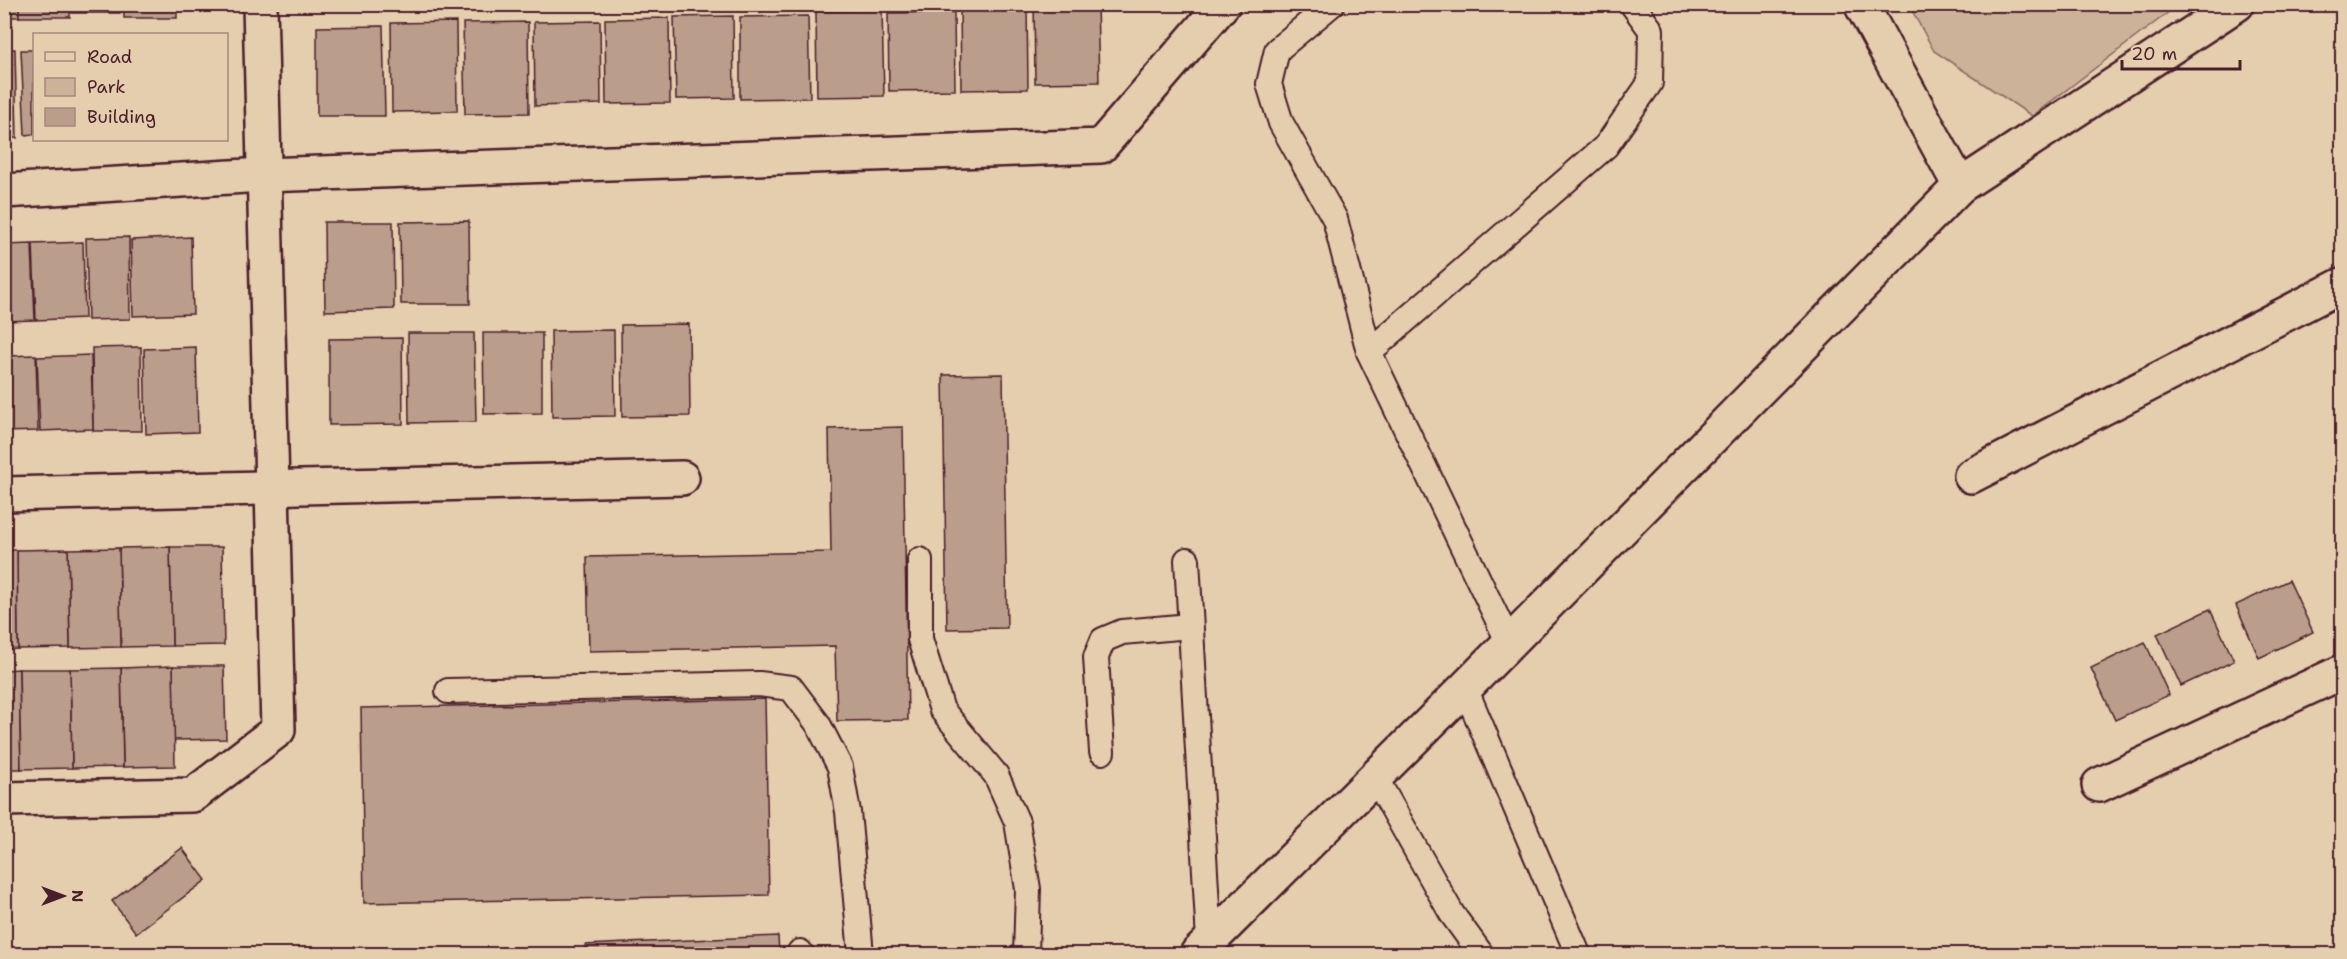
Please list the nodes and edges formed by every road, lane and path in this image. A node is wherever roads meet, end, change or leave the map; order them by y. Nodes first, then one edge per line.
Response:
1 (260, 4) edge
2 (1223, 4) edge
3 (1332, 4) edge
4 (1632, 4) edge
5 (1861, 4) edge
6 (2237, 4) edge
7 (263, 175) junction
8 (1960, 186) junction
9 (4, 191) edge
10 (2343, 285) edge
11 (1369, 352) junction
12 (1971, 476) dead end
13 (682, 478) dead end
14 (272, 488) junction
15 (4, 494) edge
16 (920, 560) dead end
17 (1187, 560) dead end
18 (1190, 626) junction
19 (1509, 643) junction
20 (2343, 672) edge
21 (1466, 688) junction
22 (448, 691) dead end
23 (1102, 752) dead end
24 (1375, 777) junction
25 (2099, 785) dead end
26 (4, 799) edge
27 (1203, 948) edge
28 (1472, 951) edge
29 (861, 954) edge
30 (1026, 954) edge
31 (1578, 954) edge

1 - 7 street
2 - 7 street
3 - 11 lane
4 - 11 lane
5 - 8 street
6 - 8 street
7 - 9 street
7 - 14 street
8 - 19 street
10 - 12 street
11 - 19 lane
13 - 14 street
14 - 15 street
14 - 26 street
16 - 30 lane
17 - 18 lane
18 - 23 lane
18 - 27 lane
19 - 21 street
20 - 25 street
21 - 24 street
21 - 31 lane
22 - 29 lane
24 - 27 street
24 - 28 lane

